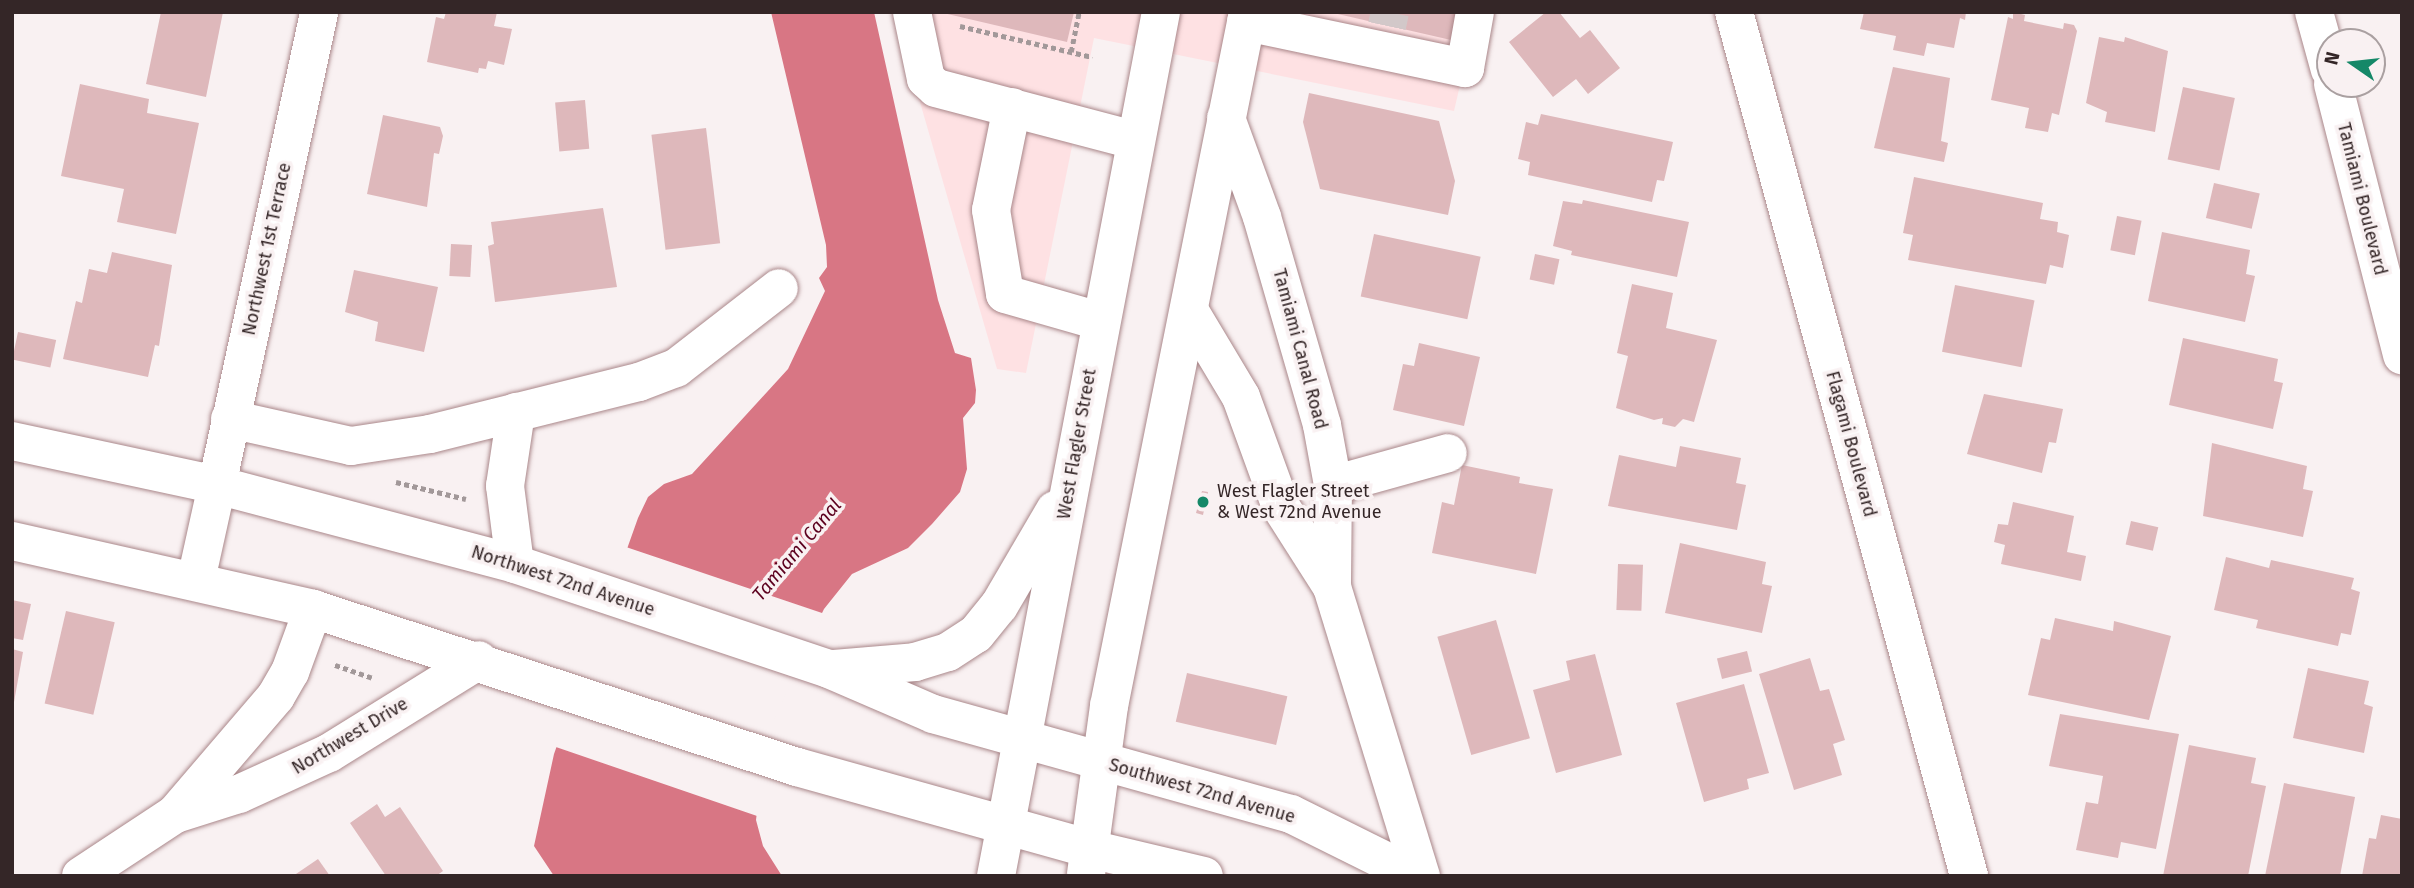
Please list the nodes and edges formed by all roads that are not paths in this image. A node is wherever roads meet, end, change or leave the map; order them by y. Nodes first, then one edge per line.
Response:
1 (319, 12) edge
2 (912, 12) edge
3 (1161, 12) edge
4 (1475, 12) edge
5 (1734, 12) edge
6 (1247, 17) edge
7 (1307, 24) edge
8 (2337, 98) edge
9 (1012, 107) junction
10 (1226, 118) junction
11 (1134, 140) junction
12 (779, 288) dead end
13 (1189, 310) junction
14 (1100, 321) junction
15 (2402, 355) edge
16 (516, 412) junction
17 (230, 419) junction
18 (12, 441) edge
19 (1448, 453) dead end
20 (217, 485) junction
21 (1070, 485) junction
22 (1333, 485) junction
23 (12, 541) edge
24 (515, 564) junction
25 (196, 580) junction
26 (1332, 587) junction
27 (313, 610) junction
28 (479, 660) junction
29 (829, 669) junction
30 (1023, 739) junction
31 (1101, 761) junction
32 (175, 814) junction
33 (1006, 825) junction
34 (1088, 862) edge
35 (81, 876) edge
36 (996, 876) edge
37 (1205, 876) edge
38 (1418, 876) edge
39 (1969, 876) edge

1 - 17 street, Northwest 1st Terrace
2 - 9 street
3 - 11 street, West Flagler Street
4 - 7 street
5 - 39 street, Flagami Boulevard
6 - 7 street
6 - 10 street
8 - 15 street, Tamiami Boulevard
9 - 11 street
9 - 14 street
10 - 13 street
10 - 22 street, Tamiami Canal Road
11 - 14 street, West Flagler Street
12 - 16 street
13 - 26 street, Tamiami Canal Road
13 - 31 street
14 - 21 street, West Flagler Street
16 - 17 street
16 - 24 street
17 - 20 street, Northwest 1st Terrace
18 - 20 street, Northwest 72nd Avenue
19 - 22 street
20 - 24 street, Northwest 72nd Avenue
20 - 25 street, Northwest 1st Terrace
21 - 29 street
21 - 30 street, West Flagler Street
22 - 26 street, Tamiami Canal Road
23 - 25 street
24 - 29 street, Northwest 72nd Avenue
25 - 27 street
26 - 38 street, Tamiami Canal Road
27 - 28 street
27 - 32 street, Northwest Drive
28 - 32 street, Northwest Drive
28 - 33 street
29 - 30 street, Northwest 72nd Avenue
30 - 31 street, Northwest 72nd Avenue
30 - 33 street, West Flagler Street
31 - 34 street
31 - 38 street, Southwest 72nd Avenue
32 - 35 street, Northwest Drive
33 - 34 street
33 - 36 street, West Flagler Street
34 - 37 street

